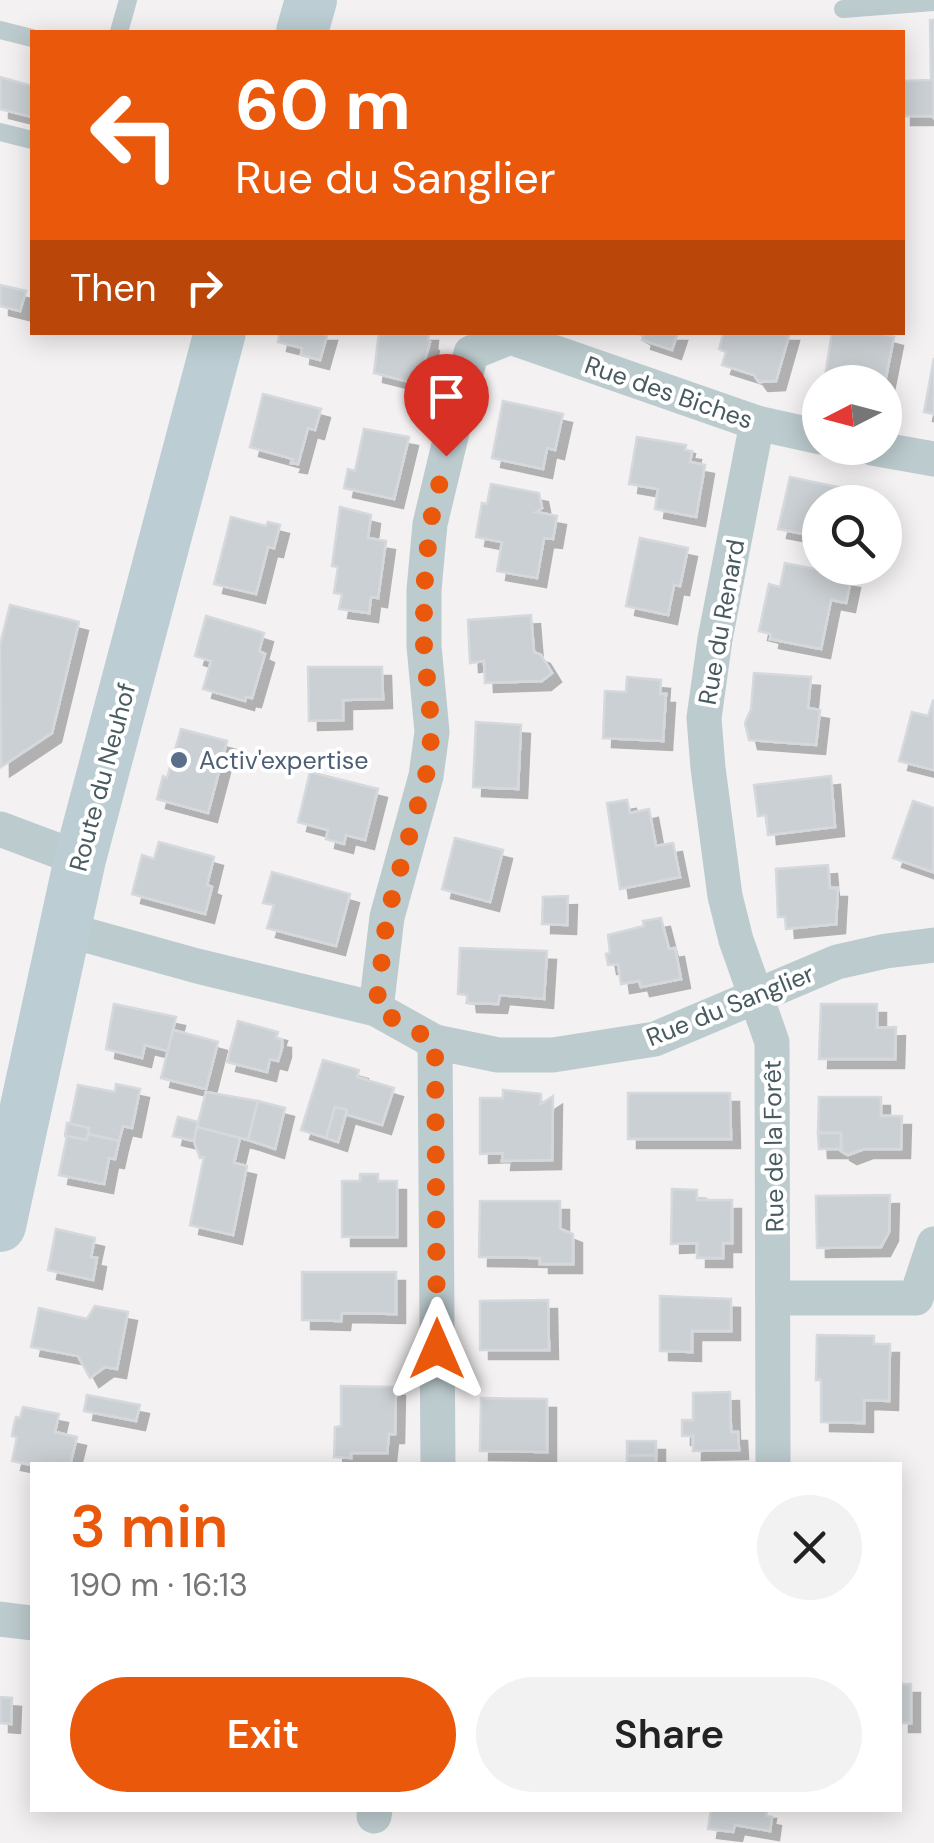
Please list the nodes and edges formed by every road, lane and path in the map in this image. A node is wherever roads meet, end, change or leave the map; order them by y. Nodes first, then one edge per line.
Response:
1 (128, 0) edge
2 (311, 0) edge
3 (934, 2) edge
4 (843, 9) dead end
5 (0, 30) edge
6 (120, 30) edge
7 (303, 30) edge
8 (30, 38) edge
9 (0, 132) edge
10 (30, 140) edge
11 (219, 335) edge
12 (757, 423) junction
13 (802, 433) edge
14 (902, 453) edge
15 (934, 459) edge
16 (0, 829) edge
17 (80, 859) junction
18 (64, 929) junction
19 (934, 945) edge
20 (756, 996) junction
21 (376, 1009) junction
22 (435, 1042) junction
23 (0, 1226) edge
24 (934, 1244) edge
25 (774, 1298) junction
26 (438, 1462) edge
27 (773, 1462) edge
28 (0, 1618) edge
29 (30, 1623) edge

1 - 6 lane
2 - 7 street
3 - 4 lane
5 - 8 lane
9 - 10 lane
11 - 17 street, Route du Neuhof
12 - 13 street, Rue des Biches
12 - 20 street, Rue du Renard
12 - 21 street, Rue des Biches
14 - 15 street
16 - 17 street
17 - 18 street, Route du Neuhof
18 - 21 street, Rue du Sanglier
18 - 23 street, Route du Neuhof
19 - 20 street, Rue du Sanglier
20 - 22 street, Rue du Sanglier
20 - 25 street, Rue de la Forêt
21 - 22 street, Rue du Sanglier
22 - 26 street
24 - 25 street
25 - 27 street, Rue de la Forêt
28 - 29 street

